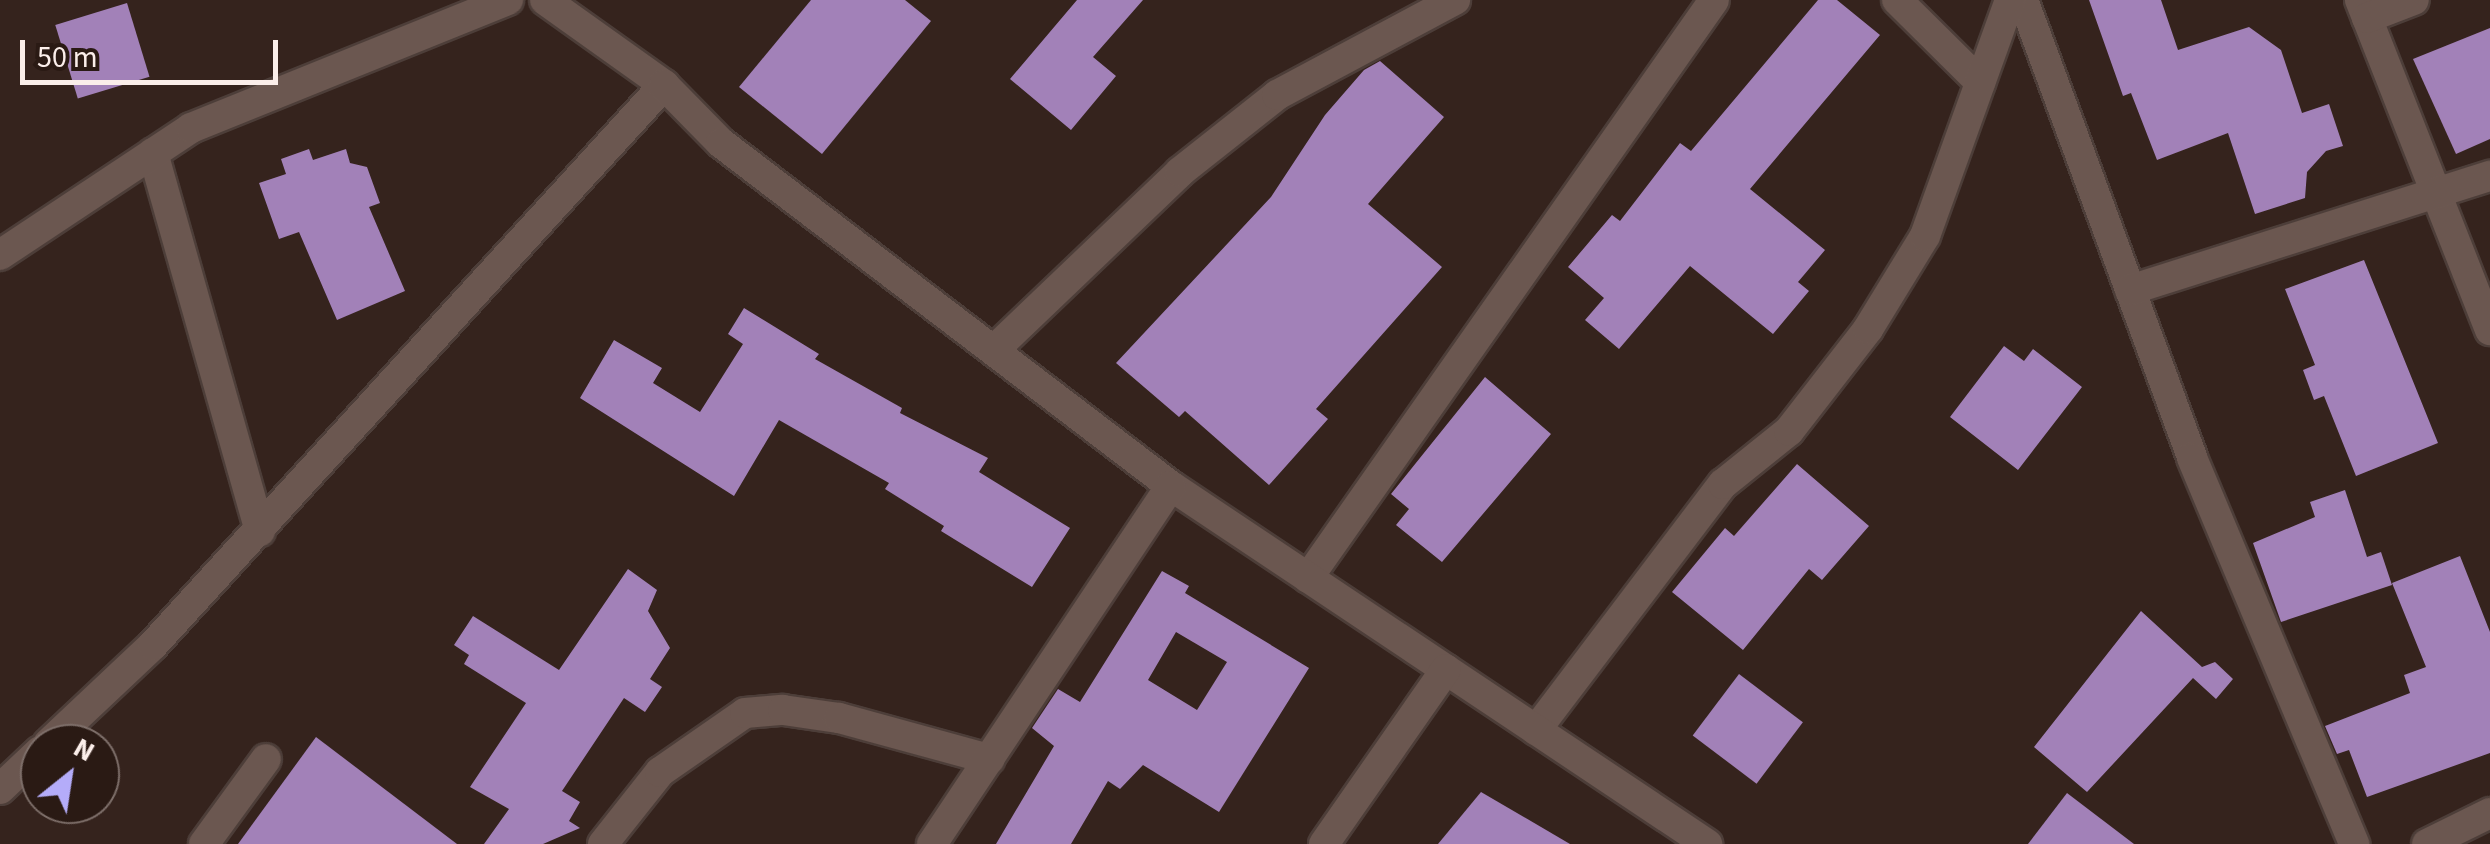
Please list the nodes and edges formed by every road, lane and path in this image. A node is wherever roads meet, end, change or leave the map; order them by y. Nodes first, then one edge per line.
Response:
1 (508, 0) edge
2 (545, 0) edge
3 (1455, 0) edge
4 (1714, 0) edge
5 (1897, 0) edge
6 (2010, 0) edge
7 (2023, 0) edge
8 (2414, 0) edge
9 (2364, 9) edge
10 (1980, 82) junction
11 (664, 85) junction
12 (153, 152) junction
13 (2490, 176) edge
14 (2436, 194) junction
15 (0, 255) edge
16 (2130, 290) junction
17 (2490, 330) edge
18 (994, 350) junction
19 (1171, 486) junction
20 (260, 530) junction
21 (1308, 578) junction
22 (1446, 669) junction
23 (69, 724) edge
24 (1536, 730) junction
25 (266, 758) dead end
26 (988, 760) junction
27 (20, 770) edge
28 (0, 789) edge
29 (2490, 812) edge
30 (204, 844) edge
31 (603, 844) edge
32 (932, 844) edge
33 (1324, 844) edge
34 (1707, 844) edge
35 (2354, 844) edge
36 (2427, 844) edge

1 - 12 street
2 - 11 street
3 - 18 street
4 - 21 street
5 - 10 street
6 - 10 street
7 - 16 street
8 - 9 street
9 - 14 street
10 - 24 street
11 - 18 street
11 - 20 street
12 - 15 street
12 - 20 street
13 - 14 street
14 - 16 street
14 - 17 street
16 - 35 street
18 - 19 street
19 - 21 street
19 - 26 street
20 - 23 street
21 - 22 street
22 - 24 street
22 - 33 street
24 - 34 street
25 - 30 street
26 - 31 street
26 - 32 street
27 - 28 street
29 - 36 street

